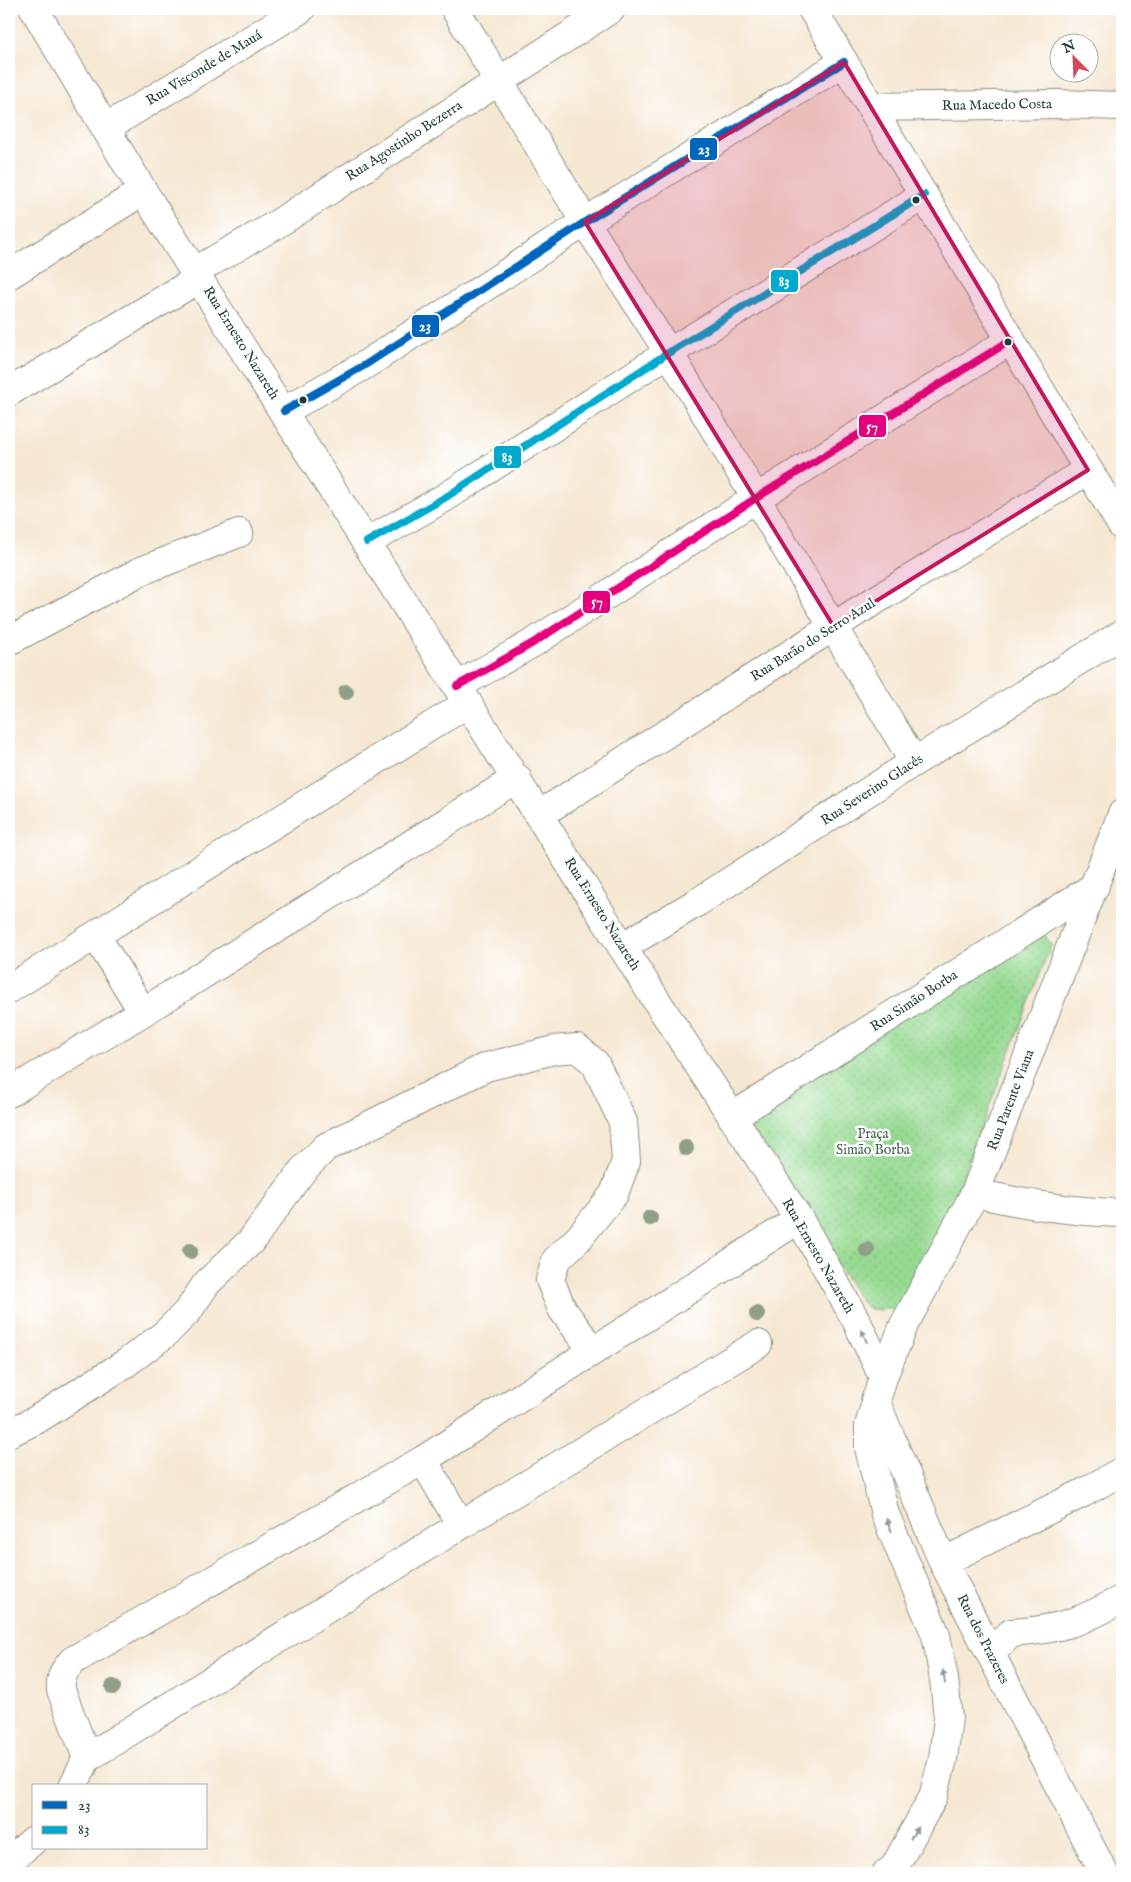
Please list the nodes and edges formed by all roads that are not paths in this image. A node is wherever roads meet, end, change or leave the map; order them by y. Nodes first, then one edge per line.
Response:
1 (34, 9) edge
2 (301, 9) edge
3 (455, 9) edge
4 (611, 9) edge
5 (812, 9) edge
6 (844, 62) junction
7 (500, 80) junction
8 (1122, 106) edge
9 (872, 107) junction
10 (107, 127) junction
11 (143, 191) junction
12 (924, 195) junction
13 (585, 222) junction
14 (9, 275) edge
15 (197, 275) junction
16 (1011, 340) junction
17 (669, 353) junction
18 (9, 392) edge
19 (284, 411) junction
20 (1088, 470) junction
21 (756, 498) junction
22 (1122, 526) edge
23 (239, 533) dead end
24 (367, 542) junction
25 (834, 627) junction
26 (1122, 634) edge
27 (9, 641) edge
28 (463, 694) junction
29 (914, 762) junction
30 (517, 778) junction
31 (1122, 814) edge
32 (539, 815) junction
33 (1114, 862) edge
34 (1094, 886) junction
35 (96, 936) junction
36 (622, 947) junction
37 (9, 989) edge
38 (143, 1012) junction
39 (9, 1093) edge
40 (732, 1118) junction
41 (975, 1193) junction
42 (1120, 1207) edge
43 (799, 1219) junction
44 (758, 1344) dead end
45 (593, 1351) junction
46 (879, 1388) junction
47 (9, 1433) edge
48 (423, 1460) junction
49 (1122, 1471) edge
50 (461, 1525) junction
51 (943, 1562) junction
52 (1122, 1599) edge
53 (990, 1653) junction
54 (87, 1758) junction
55 (74, 1784) edge
56 (32, 1842) edge
57 (9, 1862) edge
58 (893, 1871) edge
59 (1104, 1873) edge

1 - 10 street, Rua Ernesto Nazareth
2 - 10 street, Rua Visconde de Mauá
3 - 7 street
4 - 7 street, Rua Agostinho Bezerra
5 - 6 street
6 - 9 street
6 - 13 street
7 - 13 street
7 - 15 street, Rua Agostinho Bezerra
8 - 9 street, Rua Macedo Costa
9 - 12 street
10 - 11 street, Rua Ernesto Nazareth
11 - 14 street
11 - 15 street, Rua Ernesto Nazareth
12 - 16 street
12 - 17 street
13 - 17 street
13 - 19 street
15 - 18 street, Rua Agostinho Bezerra
15 - 19 street, Rua Ernesto Nazareth
16 - 20 street
16 - 21 street
17 - 21 street
17 - 24 street
19 - 24 street, Rua Ernesto Nazareth
20 - 22 street
20 - 25 street, Rua Barão do Serro Azul
21 - 25 street
21 - 28 street
23 - 27 street
24 - 28 street, Rua Ernesto Nazareth
25 - 29 street
25 - 32 street, Rua Barão do Serro Azul
26 - 29 street, Rua Severino Glacês
28 - 30 street, Rua Ernesto Nazareth
28 - 35 street
29 - 36 street, Rua Severino Glacês
30 - 32 street, Rua Ernesto Nazareth
30 - 38 street
31 - 33 street, Rua Parente Viana
32 - 36 street, Rua Ernesto Nazareth
33 - 34 street, Rua Parente Viana
34 - 40 street, Rua Simão Borba
34 - 41 street, Rua Parente Viana
35 - 37 street
35 - 38 street
36 - 40 street, Rua Ernesto Nazareth
38 - 39 street
40 - 43 street, Rua Ernesto Nazareth
41 - 42 street
41 - 46 street, Rua Parente Viana
43 - 45 street
46 -> 43 street, Rua Ernesto Nazareth
44 - 50 street
45 - 47 street
45 - 48 street
46 - 51 street, Rua dos Prazeres
58 -> 46 street
48 - 50 street
48 - 54 street
49 - 51 street
50 - 54 street
51 - 53 street, Rua dos Prazeres
52 - 53 street
53 - 59 street, Rua dos Prazeres
54 - 55 street
56 - 57 street

